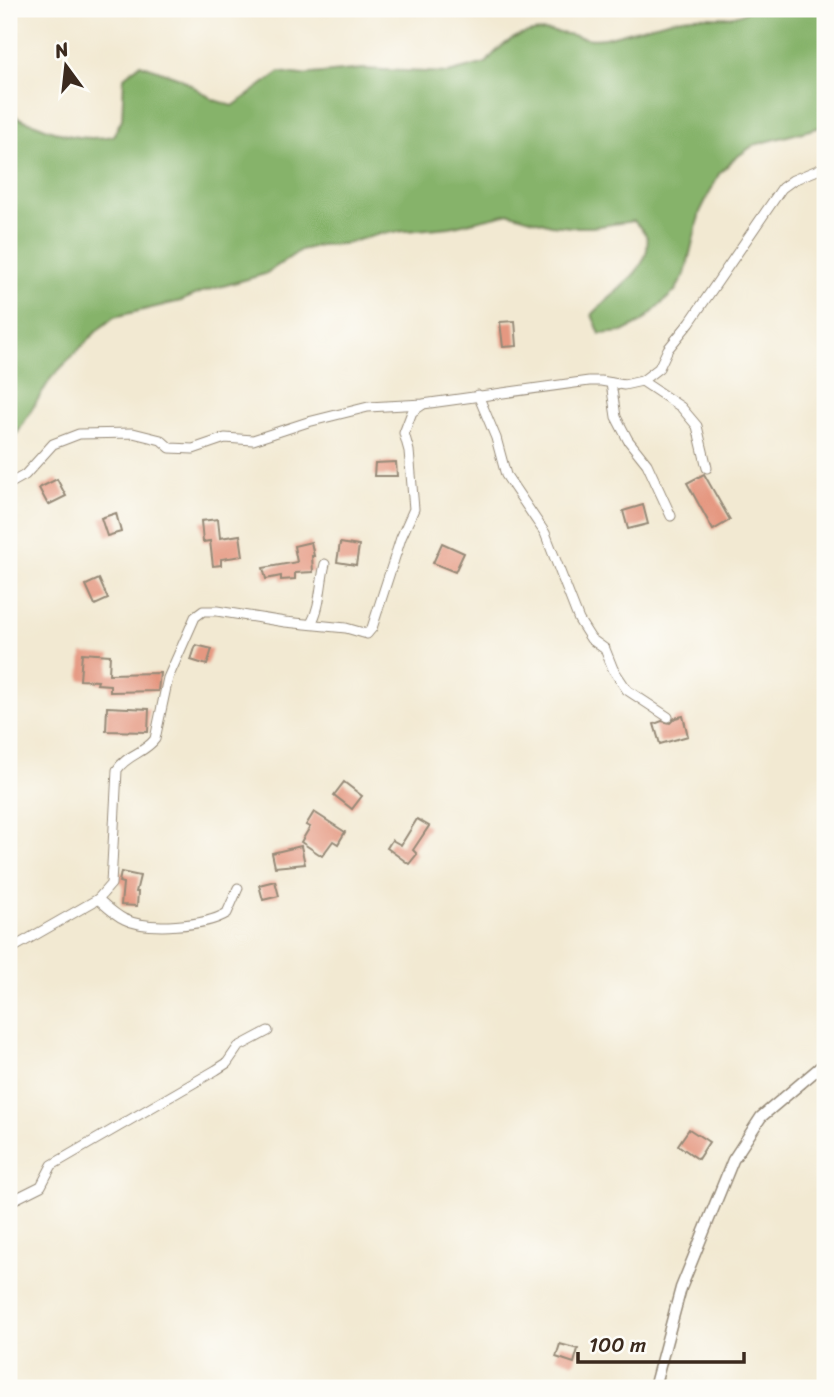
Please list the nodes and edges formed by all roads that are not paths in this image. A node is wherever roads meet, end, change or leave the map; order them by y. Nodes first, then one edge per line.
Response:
1 (825, 167) edge
2 (642, 381) junction
3 (611, 383) junction
4 (478, 395) junction
5 (424, 404) junction
6 (707, 468) dead end
7 (9, 484) edge
8 (671, 516) dead end
9 (325, 564) dead end
10 (311, 624) junction
11 (668, 718) dead end
12 (238, 888) dead end
13 (98, 899) junction
14 (9, 950) edge
15 (268, 1031) dead end
16 (825, 1063) edge
17 (9, 1202) edge
18 (654, 1388) edge

1 - 2 street
2 - 3 street
2 - 6 street
3 - 4 street
3 - 8 street
4 - 5 street
4 - 11 street
5 - 7 street
5 - 10 street
9 - 10 street
10 - 13 street
12 - 13 street
13 - 14 street
15 - 17 street
16 - 18 street

